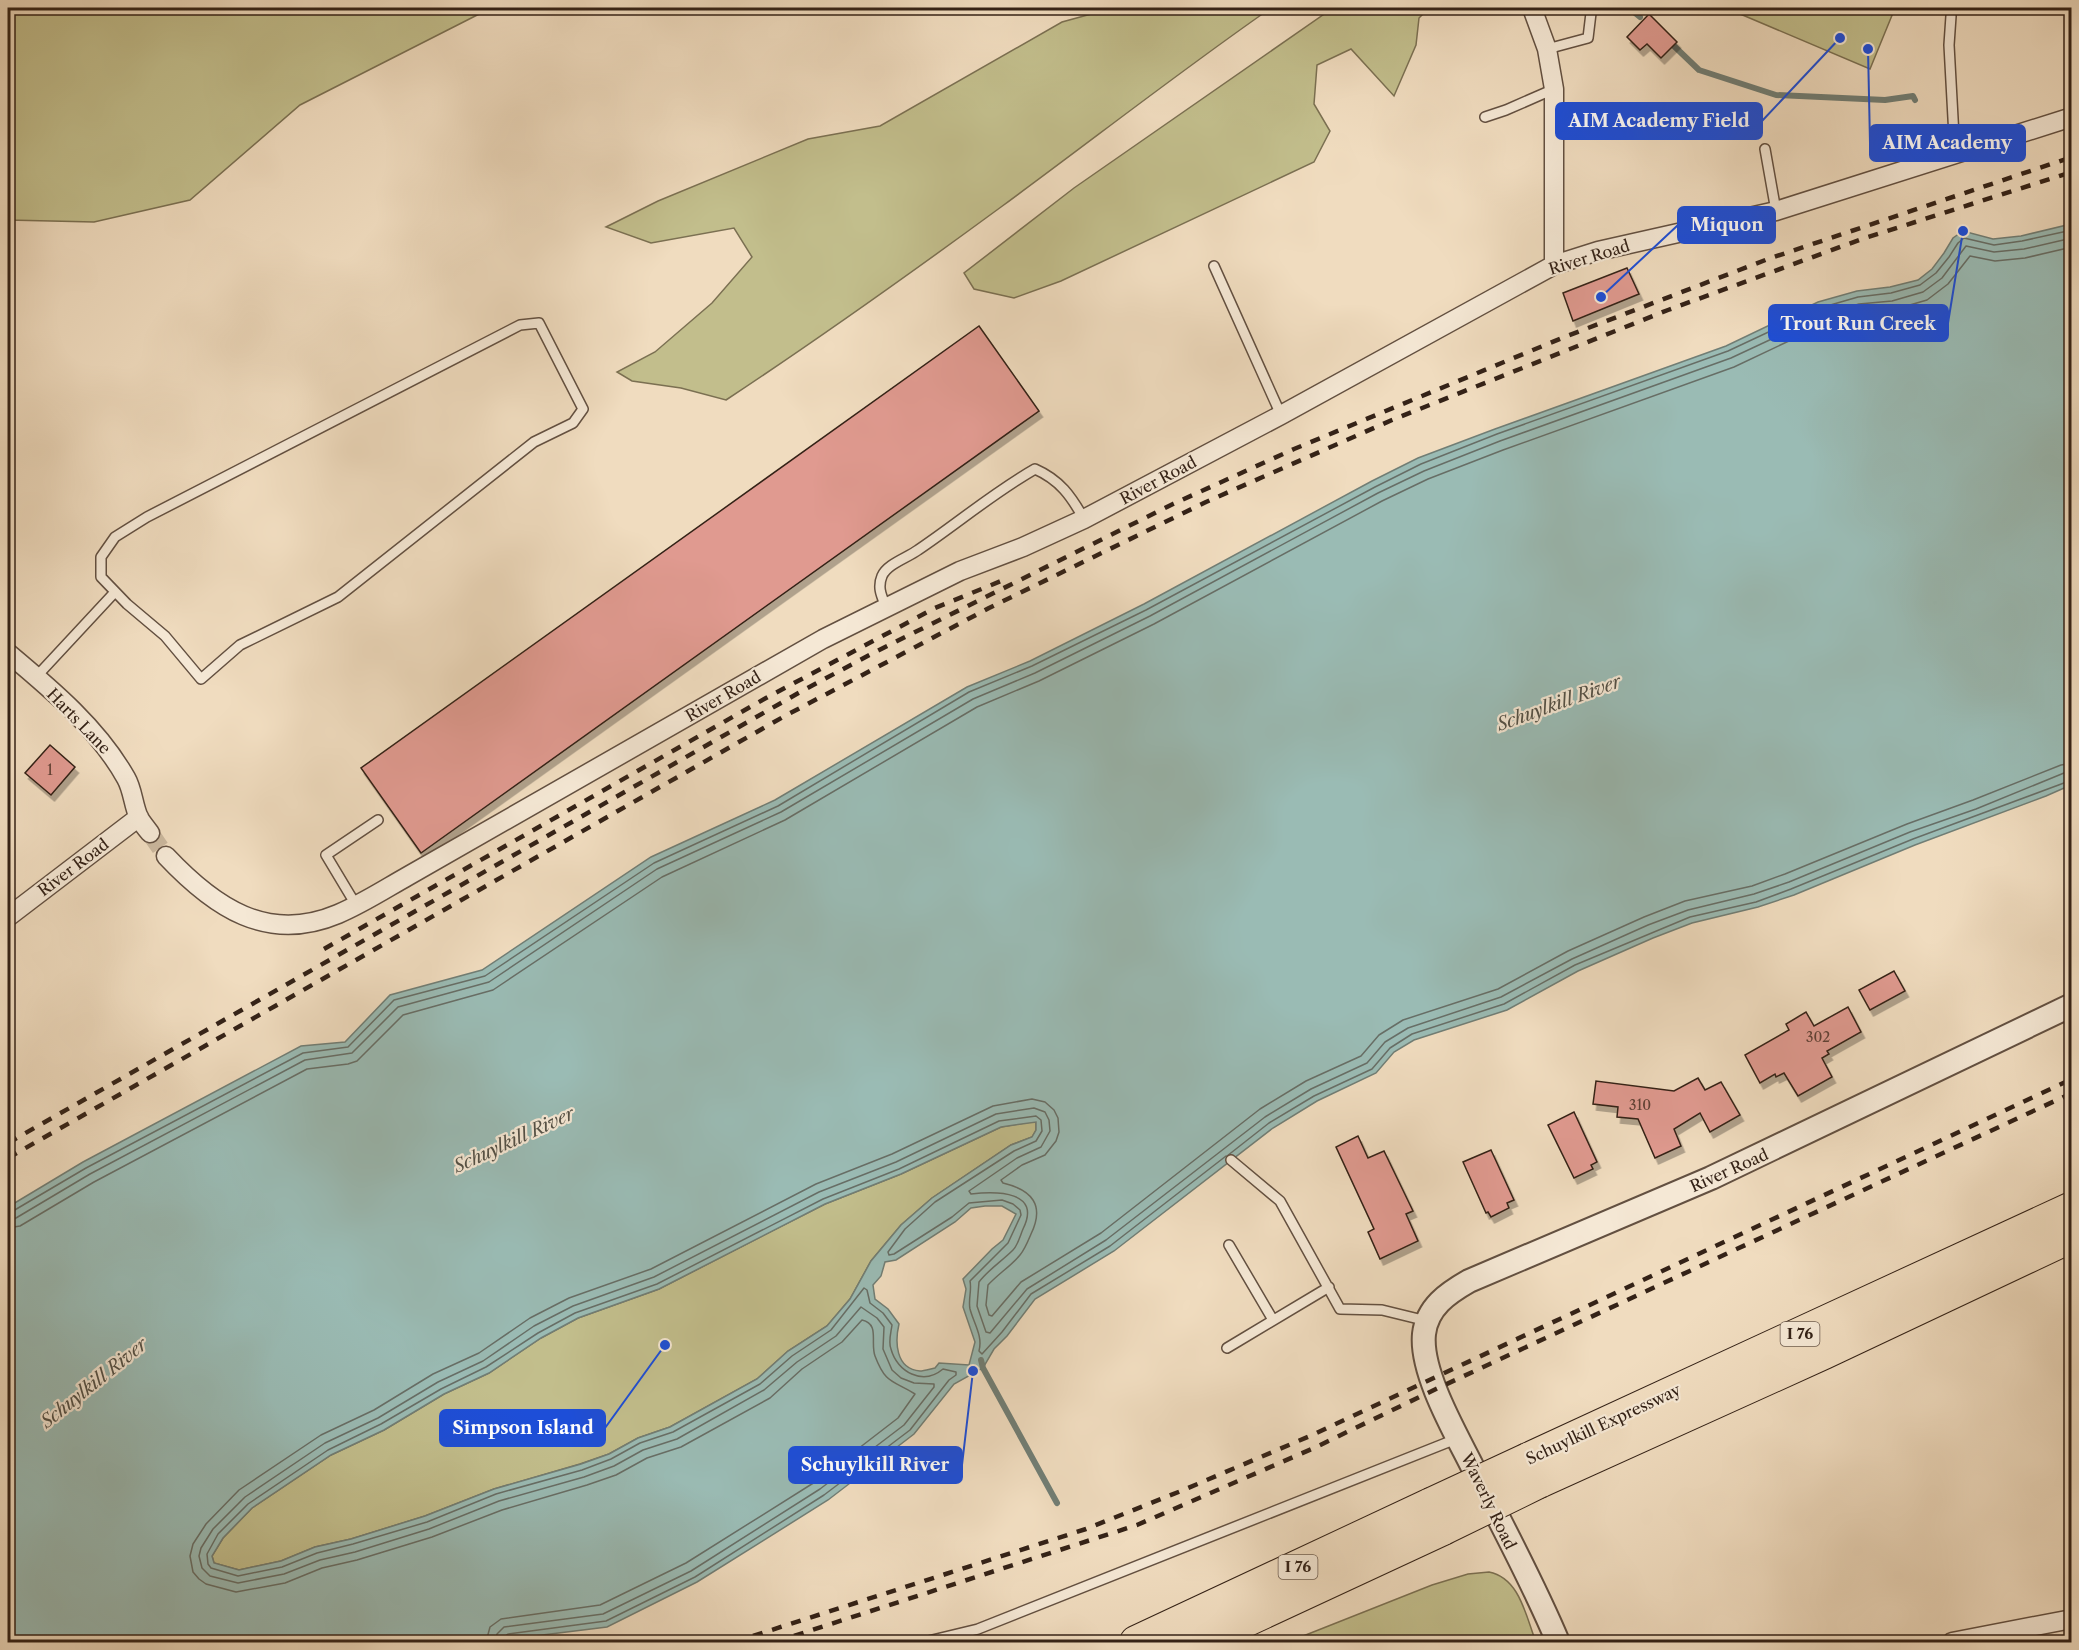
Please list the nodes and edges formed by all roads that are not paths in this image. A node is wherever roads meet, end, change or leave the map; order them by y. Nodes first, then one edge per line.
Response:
1 (1532, 8) edge
2 (1591, 13) dead end
3 (1951, 16) dead end
4 (1547, 49) junction
5 (1554, 89) junction
6 (1485, 117) dead end
7 (2072, 117) edge
8 (1765, 149) dead end
9 (1955, 155) junction
10 (1776, 211) junction
11 (1554, 265) junction
12 (1214, 266) dead end
13 (1281, 415) junction
14 (1084, 519) junction
15 (115, 592) junction
16 (886, 607) junction
17 (8, 653) edge
18 (36, 676) junction
19 (139, 818) junction
20 (378, 820) dead end
21 (150, 833) tunnel mouth
22 (166, 856) tunnel mouth
23 (356, 905) junction
24 (8, 916) edge
25 (2072, 1005) edge
26 (1231, 1160) dead end
27 (2072, 1208) edge
28 (2072, 1236) edge
29 (1229, 1245) dead end
30 (1329, 1287) junction
31 (1273, 1320) junction
32 (1427, 1321) junction
33 (1227, 1348) dead end
34 (1458, 1438) junction
35 (1534, 1471) junction
36 (1437, 1516) junction
37 (2072, 1619) edge
38 (924, 1642) edge
39 (1136, 1642) edge
40 (1200, 1642) edge
41 (1558, 1642) edge
42 (1952, 1642) edge

1 - 4 street
2 - 4 lane
3 - 9 lane
4 - 5 street
5 - 6 lane
5 - 11 street
7 - 9 street, River Road
8 - 10 lane
9 - 10 street, River Road
10 - 11 street, River Road
11 - 13 street, River Road
12 - 13 lane
13 - 14 street, River Road
14 - 16 street, River Road
14 - 16 lane
15 - 15 lane
15 - 18 lane
16 - 23 street, River Road
17 - 18 street, Harts Lane
18 - 19 street, Harts Lane
19 - 21 street, Harts Lane
19 - 24 street, River Road
20 - 23 lane
22 - 23 street, River Road
25 - 32 street, River Road
26 - 30 lane
27 - 35 highway, Schuylkill Expressway / I 76
28 - 35 highway, Schuylkill Expressway / I 76
29 - 31 lane
30 - 31 lane
30 - 32 lane
31 - 33 lane
32 - 34 street, Waverly Road
34 - 38 lane
34 - 41 street, Waverly Road
35 - 36 highway, Schuylkill Expressway / I 76, bridge
36 - 39 highway, Schuylkill Expressway / I 76
36 - 40 highway, Schuylkill Expressway / I 76
37 - 42 street

